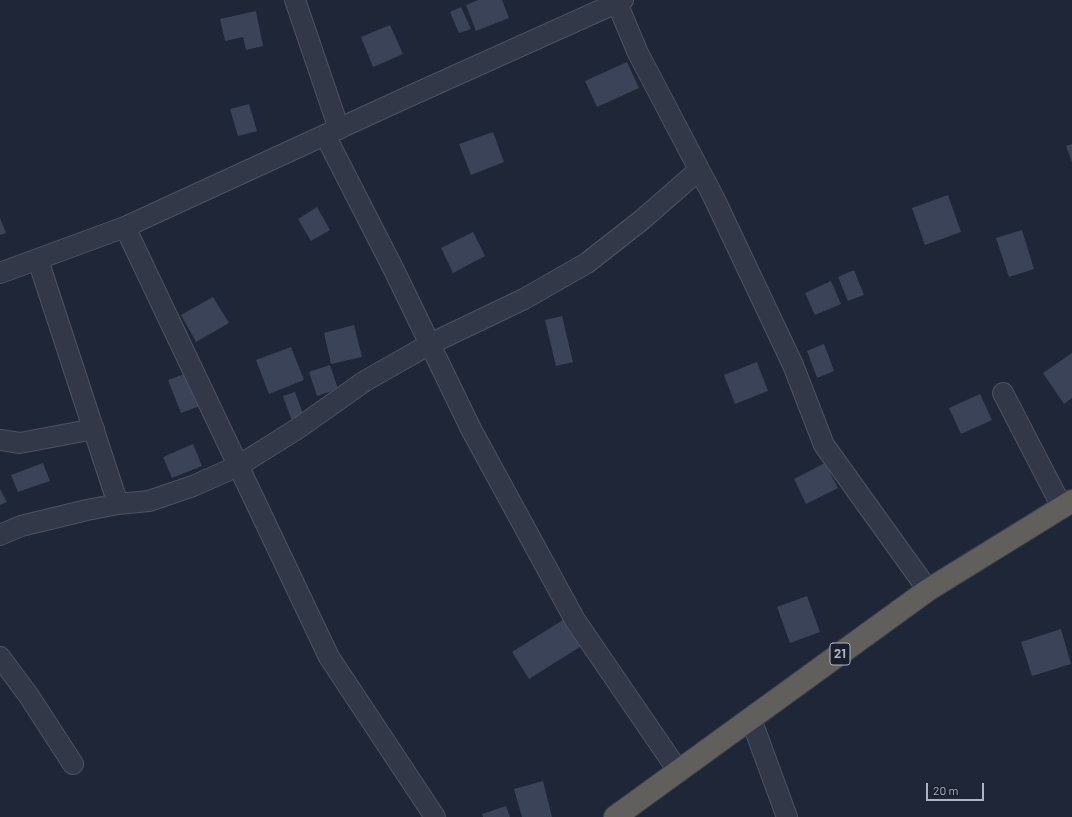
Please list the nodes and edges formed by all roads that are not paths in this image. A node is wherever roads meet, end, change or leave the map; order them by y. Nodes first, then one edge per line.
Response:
1 (295, 0) edge
2 (620, 1) edge
3 (332, 132) junction
4 (699, 170) junction
5 (125, 227) junction
6 (38, 260) junction
7 (0, 273) edge
8 (430, 344) junction
9 (1003, 393) dead end
10 (94, 429) junction
11 (0, 440) edge
12 (238, 466) junction
13 (118, 504) junction
14 (1067, 504) edge
15 (0, 535) edge
16 (928, 590) junction
17 (0, 657) edge
18 (751, 719) junction
19 (73, 764) dead end
20 (679, 772) junction
21 (435, 817) edge
22 (615, 817) edge
23 (787, 817) edge

1 - 3 street
2 - 3 street
2 - 4 street
3 - 5 street
3 - 8 street
4 - 8 street
4 - 16 street
5 - 6 street
5 - 12 street
6 - 7 street
6 - 10 street
8 - 12 street
8 - 20 street
9 - 14 street
10 - 11 street
10 - 13 street
12 - 13 street
12 - 21 street
13 - 15 street
14 - 16 highway, 21
16 - 18 highway, 21
17 - 19 street
18 - 20 highway, 21
18 - 23 street
20 - 22 highway, 21

